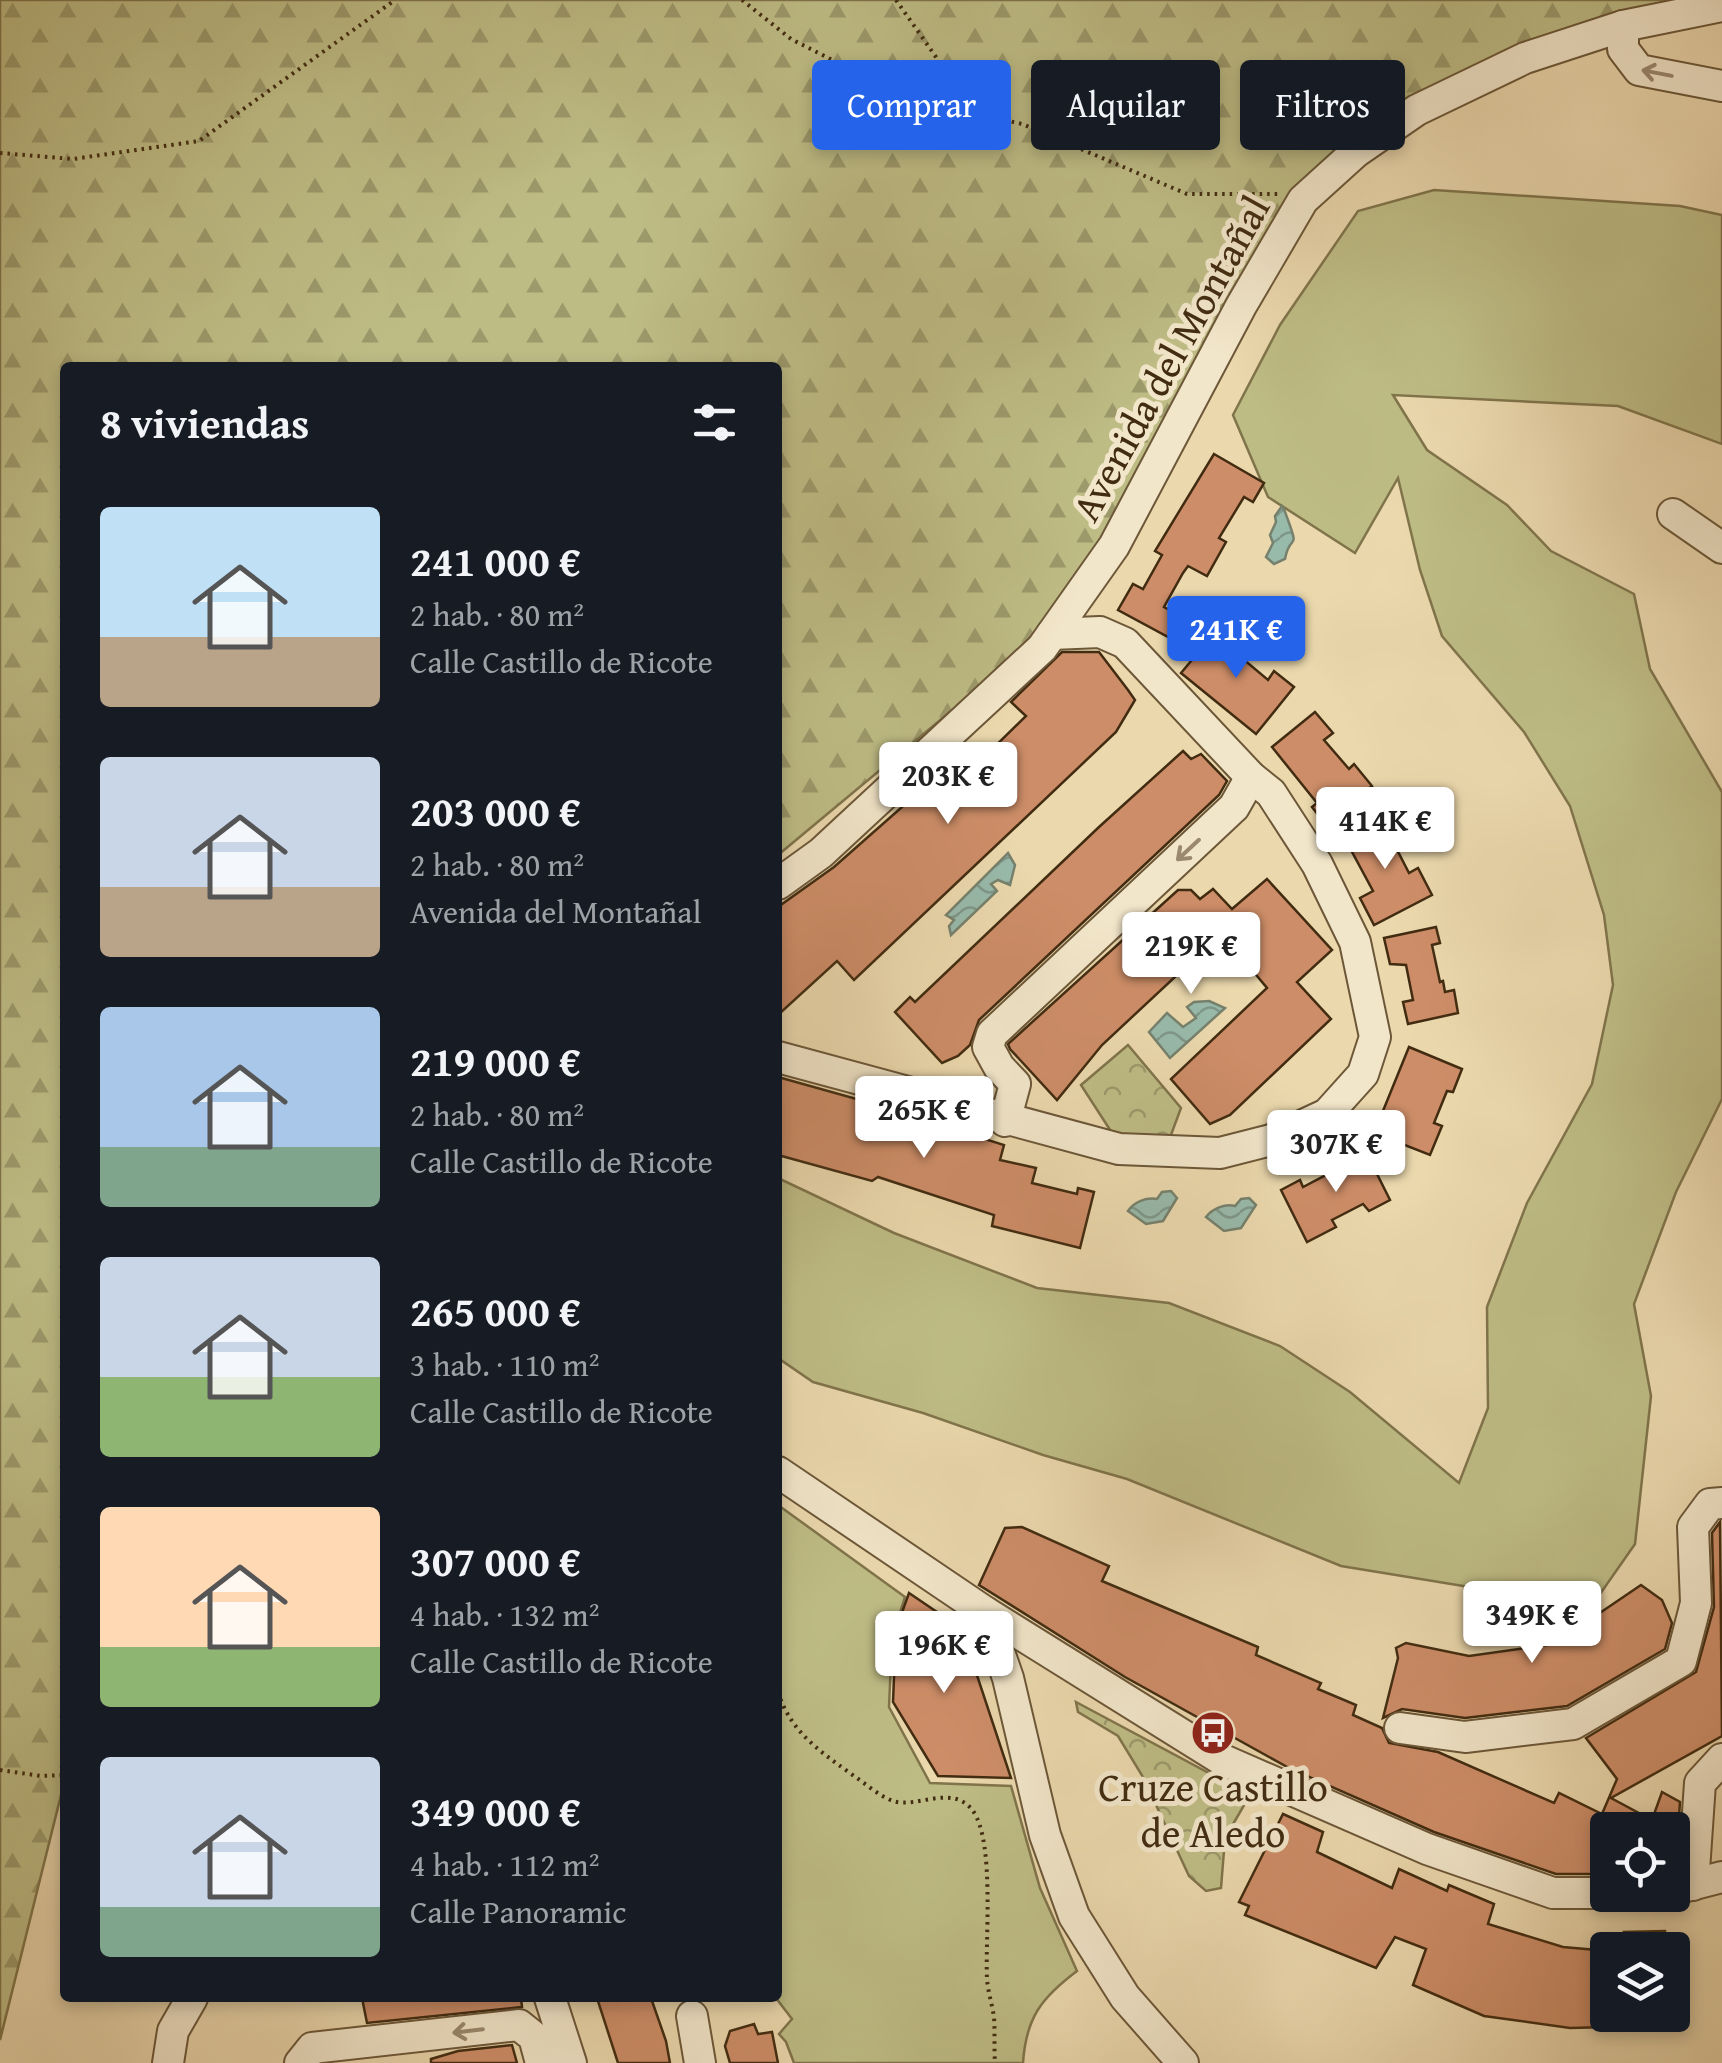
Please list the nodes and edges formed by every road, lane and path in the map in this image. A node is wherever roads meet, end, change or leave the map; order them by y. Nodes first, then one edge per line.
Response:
1 (395, 0) edge
2 (742, 0) edge
3 (896, 0) edge
4 (1722, 6) edge
5 (1623, 26) junction
6 (832, 60) edge
7 (939, 60) edge
8 (1722, 86) edge
9 (1011, 122) edge
10 (0, 152) edge
11 (1303, 200) junction
12 (1673, 514) dead end
13 (1722, 548) edge
14 (1052, 634) junction
15 (1251, 778) junction
16 (782, 881) edge
17 (782, 1058) edge
18 (1005, 1121) junction
19 (782, 1475) edge
20 (1722, 1504) edge
21 (985, 1612) junction
22 (782, 1701) edge
23 (1400, 1728) dead end
24 (1722, 1758) edge
25 (0, 1770) edge
26 (60, 1774) edge
27 (1696, 1884) edge
28 (1590, 1893) edge
29 (190, 2002) edge
30 (551, 2002) edge
31 (692, 2016) dead end
32 (168, 2063) edge
33 (300, 2063) edge
34 (541, 2063) edge
35 (571, 2063) edge
36 (700, 2063) edge
37 (995, 2063) edge
38 (1183, 2063) edge

1 - 10 path
2 - 6 path
3 - 7 path
4 - 5 street, Avenida del Montañal
8 -> 5 street
5 - 11 street, Avenida del Montañal
9 - 11 path
11 - 14 street, Avenida del Montañal
12 - 13 street
14 - 15 street
14 - 16 street, Avenida del Montañal
15 -> 18 street
15 - 18 street
17 - 18 street
19 - 21 street
20 - 23 street
21 - 28 street
21 - 38 street
22 - 37 path
24 - 27 street
25 - 26 path
29 - 32 street
30 - 35 street
31 - 36 street
34 -> 33 street

